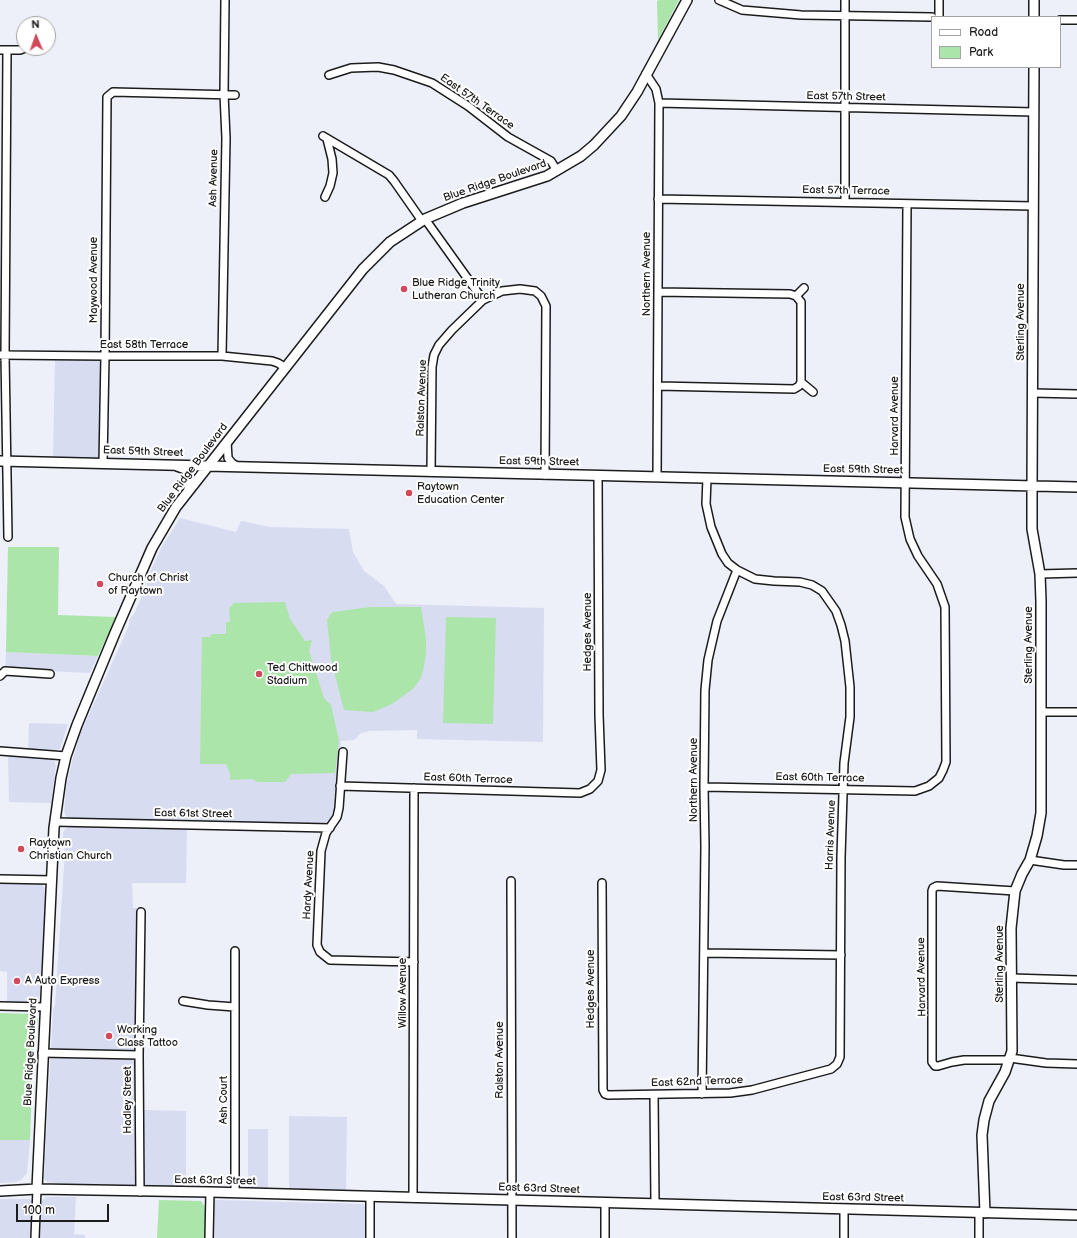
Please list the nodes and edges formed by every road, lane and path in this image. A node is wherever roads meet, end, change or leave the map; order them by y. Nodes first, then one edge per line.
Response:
1 (225, 0) edge
2 (687, 0) edge
3 (718, 0) edge
4 (845, 0) edge
5 (939, 0) edge
6 (1034, 0) edge
7 (845, 16) junction
8 (939, 16) edge
9 (1034, 16) edge
10 (931, 17) edge
11 (1061, 20) edge
12 (1077, 20) edge
13 (4, 50) edge
14 (16, 50) edge
15 (1034, 68) edge
16 (646, 74) junction
17 (329, 75) dead end
18 (224, 94) junction
19 (235, 95) dead end
20 (658, 103) junction
21 (845, 108) junction
22 (1034, 112) junction
23 (558, 171) junction
24 (325, 197) dead end
25 (658, 199) junction
26 (845, 202) junction
27 (907, 204) junction
28 (1033, 206) junction
29 (423, 220) junction
30 (804, 288) dead end
31 (658, 292) junction
32 (796, 296) junction
33 (483, 300) junction
34 (2, 355) edge
35 (105, 356) junction
36 (222, 356) junction
37 (286, 368) junction
38 (801, 382) junction
39 (658, 386) junction
40 (813, 392) dead end
41 (1033, 393) junction
42 (1077, 394) edge
43 (227, 441) junction
44 (3, 461) edge
45 (103, 463) junction
46 (173, 465) junction
47 (207, 466) junction
48 (238, 467) junction
49 (431, 472) junction
50 (545, 475) junction
51 (598, 476) junction
52 (657, 477) junction
53 (707, 478) junction
54 (906, 483) junction
55 (1032, 486) junction
56 (1077, 487) edge
57 (188, 491) junction
58 (8, 537) dead end
59 (737, 570) junction
60 (1077, 573) edge
61 (1040, 574) junction
62 (50, 674) dead end
63 (0, 676) edge
64 (1041, 712) junction
65 (1077, 712) edge
66 (0, 751) edge
67 (343, 752) dead end
68 (66, 756) junction
69 (933, 783) joint
70 (340, 786) junction
71 (593, 786) joint
72 (704, 787) junction
73 (414, 788) junction
74 (844, 789) junction
75 (55, 822) junction
76 (330, 828) junction
77 (1030, 860) junction
78 (1077, 865) edge
79 (0, 879) edge
80 (52, 880) junction
81 (511, 881) dead end
82 (602, 883) dead end
83 (1015, 891) junction
84 (140, 912) dead end
85 (235, 951) dead end
86 (704, 952) junction
87 (841, 955) junction
88 (414, 962) junction
89 (1011, 978) junction
90 (1077, 980) edge
91 (183, 1001) dead end
92 (0, 1006) edge
93 (44, 1007) junction
94 (235, 1007) junction
95 (42, 1053) junction
96 (139, 1055) junction
97 (1010, 1059) junction
98 (1077, 1064) edge
99 (834, 1067) joint
100 (605, 1094) joint
101 (702, 1094) junction
102 (654, 1095) junction
103 (37, 1189) junction
104 (0, 1191) edge
105 (140, 1192) junction
106 (210, 1192) junction
107 (235, 1193) junction
108 (370, 1197) junction
109 (413, 1198) junction
110 (512, 1200) junction
111 (606, 1203) junction
112 (655, 1204) junction
113 (844, 1209) junction
114 (982, 1213) junction
115 (1077, 1215) edge
116 (35, 1238) edge
117 (209, 1238) edge
118 (370, 1238) edge
119 (512, 1238) edge
120 (605, 1238) edge
121 (844, 1238) edge
122 (979, 1238) edge

1 - 18 street, Ash Avenue
2 - 16 street, Blue Ridge Boulevard
3 - 7 street
4 - 7 street
5 - 8 street
6 - 9 street
7 - 10 street
7 - 21 street
11 - 12 street
13 - 14 street
13 - 34 street
15 - 22 street, Sterling Avenue
16 - 20 street, Northern Avenue
16 - 23 street, Blue Ridge Boulevard
17 - 23 street, East 57th Terrace
18 - 19 street
18 - 35 street, Maywood Avenue
18 - 36 street, Ash Avenue
20 - 21 street, East 57th Street
20 - 25 street, Northern Avenue
21 - 22 street, East 57th Street
21 - 26 street
22 - 28 street, Sterling Avenue
23 - 29 street, Blue Ridge Boulevard
24 - 29 street
25 - 26 street, East 57th Terrace
25 - 31 street, Northern Avenue
26 - 27 street, East 57th Terrace
27 - 28 street, East 57th Terrace
27 - 54 street, Harvard Avenue
28 - 41 street, Sterling Avenue
29 - 33 street
29 - 37 street, Blue Ridge Boulevard
30 - 32 street
31 - 32 street
31 - 39 street, Northern Avenue
32 - 38 street
33 - 49 street, Ralston Avenue
33 - 50 street
34 - 35 street, East 58th Terrace
34 - 44 street
35 - 36 street, East 58th Terrace
35 - 45 street, Maywood Avenue
36 - 37 street, East 58th Terrace
37 - 43 street, Blue Ridge Boulevard
38 - 39 street
38 - 40 street
39 - 52 street, Northern Avenue
41 - 42 street
41 - 55 street, Sterling Avenue
43 - 47 street, Blue Ridge Boulevard
43 - 48 street
44 - 45 street, East 59th Street
44 - 58 street
45 - 46 street, East 59th Street
46 - 47 street, East 59th Street
46 - 57 street
47 - 48 street, East 59th Street
47 - 57 street, Blue Ridge Boulevard
48 - 49 street, East 59th Street
49 - 50 street, East 59th Street
50 - 51 street, East 59th Street
51 - 52 street, East 59th Street
51 - 71 street, Hedges Avenue
52 - 53 street, East 59th Street
53 - 54 street, East 59th Street
53 - 59 street
54 - 55 street, East 59th Street
54 - 69 street, Harvard Avenue
55 - 56 street, East 59th Street
55 - 61 street, Sterling Avenue
57 - 68 street, Blue Ridge Boulevard
59 - 72 street, Northern Avenue
59 - 74 street, Harris Avenue
60 - 61 street
61 - 64 street, Sterling Avenue
62 - 63 street
64 - 65 street
64 - 77 street, Sterling Avenue
66 - 68 street
67 - 70 street, Hardy Avenue
68 - 75 street, Blue Ridge Boulevard
69 - 74 street, East 60th Terrace
70 - 73 street, East 60th Terrace
70 - 76 street, Hardy Avenue
71 - 73 street, East 60th Terrace
72 - 74 street, East 60th Terrace
72 - 86 street, Northern Avenue
73 - 88 street, Willow Avenue
74 - 87 street, Harris Avenue
75 - 76 street, East 61st Street
75 - 80 street, Blue Ridge Boulevard
76 - 88 street, Hardy Avenue
77 - 78 street
77 - 83 street, Sterling Avenue
79 - 80 street
80 - 93 street, Blue Ridge Boulevard
81 - 110 street, Ralston Avenue
82 - 100 street, Hedges Avenue
83 - 89 street, Sterling Avenue
83 - 97 street, Harvard Avenue
84 - 96 street, Hadley Street
85 - 94 street, Ash Court
86 - 87 street
86 - 101 street, Northern Avenue
87 - 99 street, Harris Avenue
88 - 109 street, Willow Avenue
89 - 90 street
89 - 97 street, Sterling Avenue
91 - 94 street
92 - 93 street
93 - 95 street, Blue Ridge Boulevard
94 - 107 street, Ash Court
95 - 96 street
95 - 103 street, Blue Ridge Boulevard
96 - 105 street, Hadley Street
97 - 98 street
97 - 114 street, Sterling Avenue
99 - 101 street, East 62nd Terrace
100 - 102 street, East 62nd Terrace
101 - 102 street, East 62nd Terrace
102 - 112 street
103 - 104 street, East 63rd Street
103 - 105 street, East 63rd Street
103 - 116 street
105 - 106 street, East 63rd Street
106 - 107 street, East 63rd Street
106 - 117 street
107 - 108 street, East 63rd Street
108 - 109 street, East 63rd Street
108 - 118 street
109 - 110 street, East 63rd Street
110 - 111 street, East 63rd Street
110 - 119 street, Ralston Avenue
111 - 112 street, East 63rd Street
111 - 120 street
112 - 113 street, East 63rd Street
113 - 114 street, East 63rd Street
113 - 121 street
114 - 115 street, East 63rd Street
114 - 122 street

